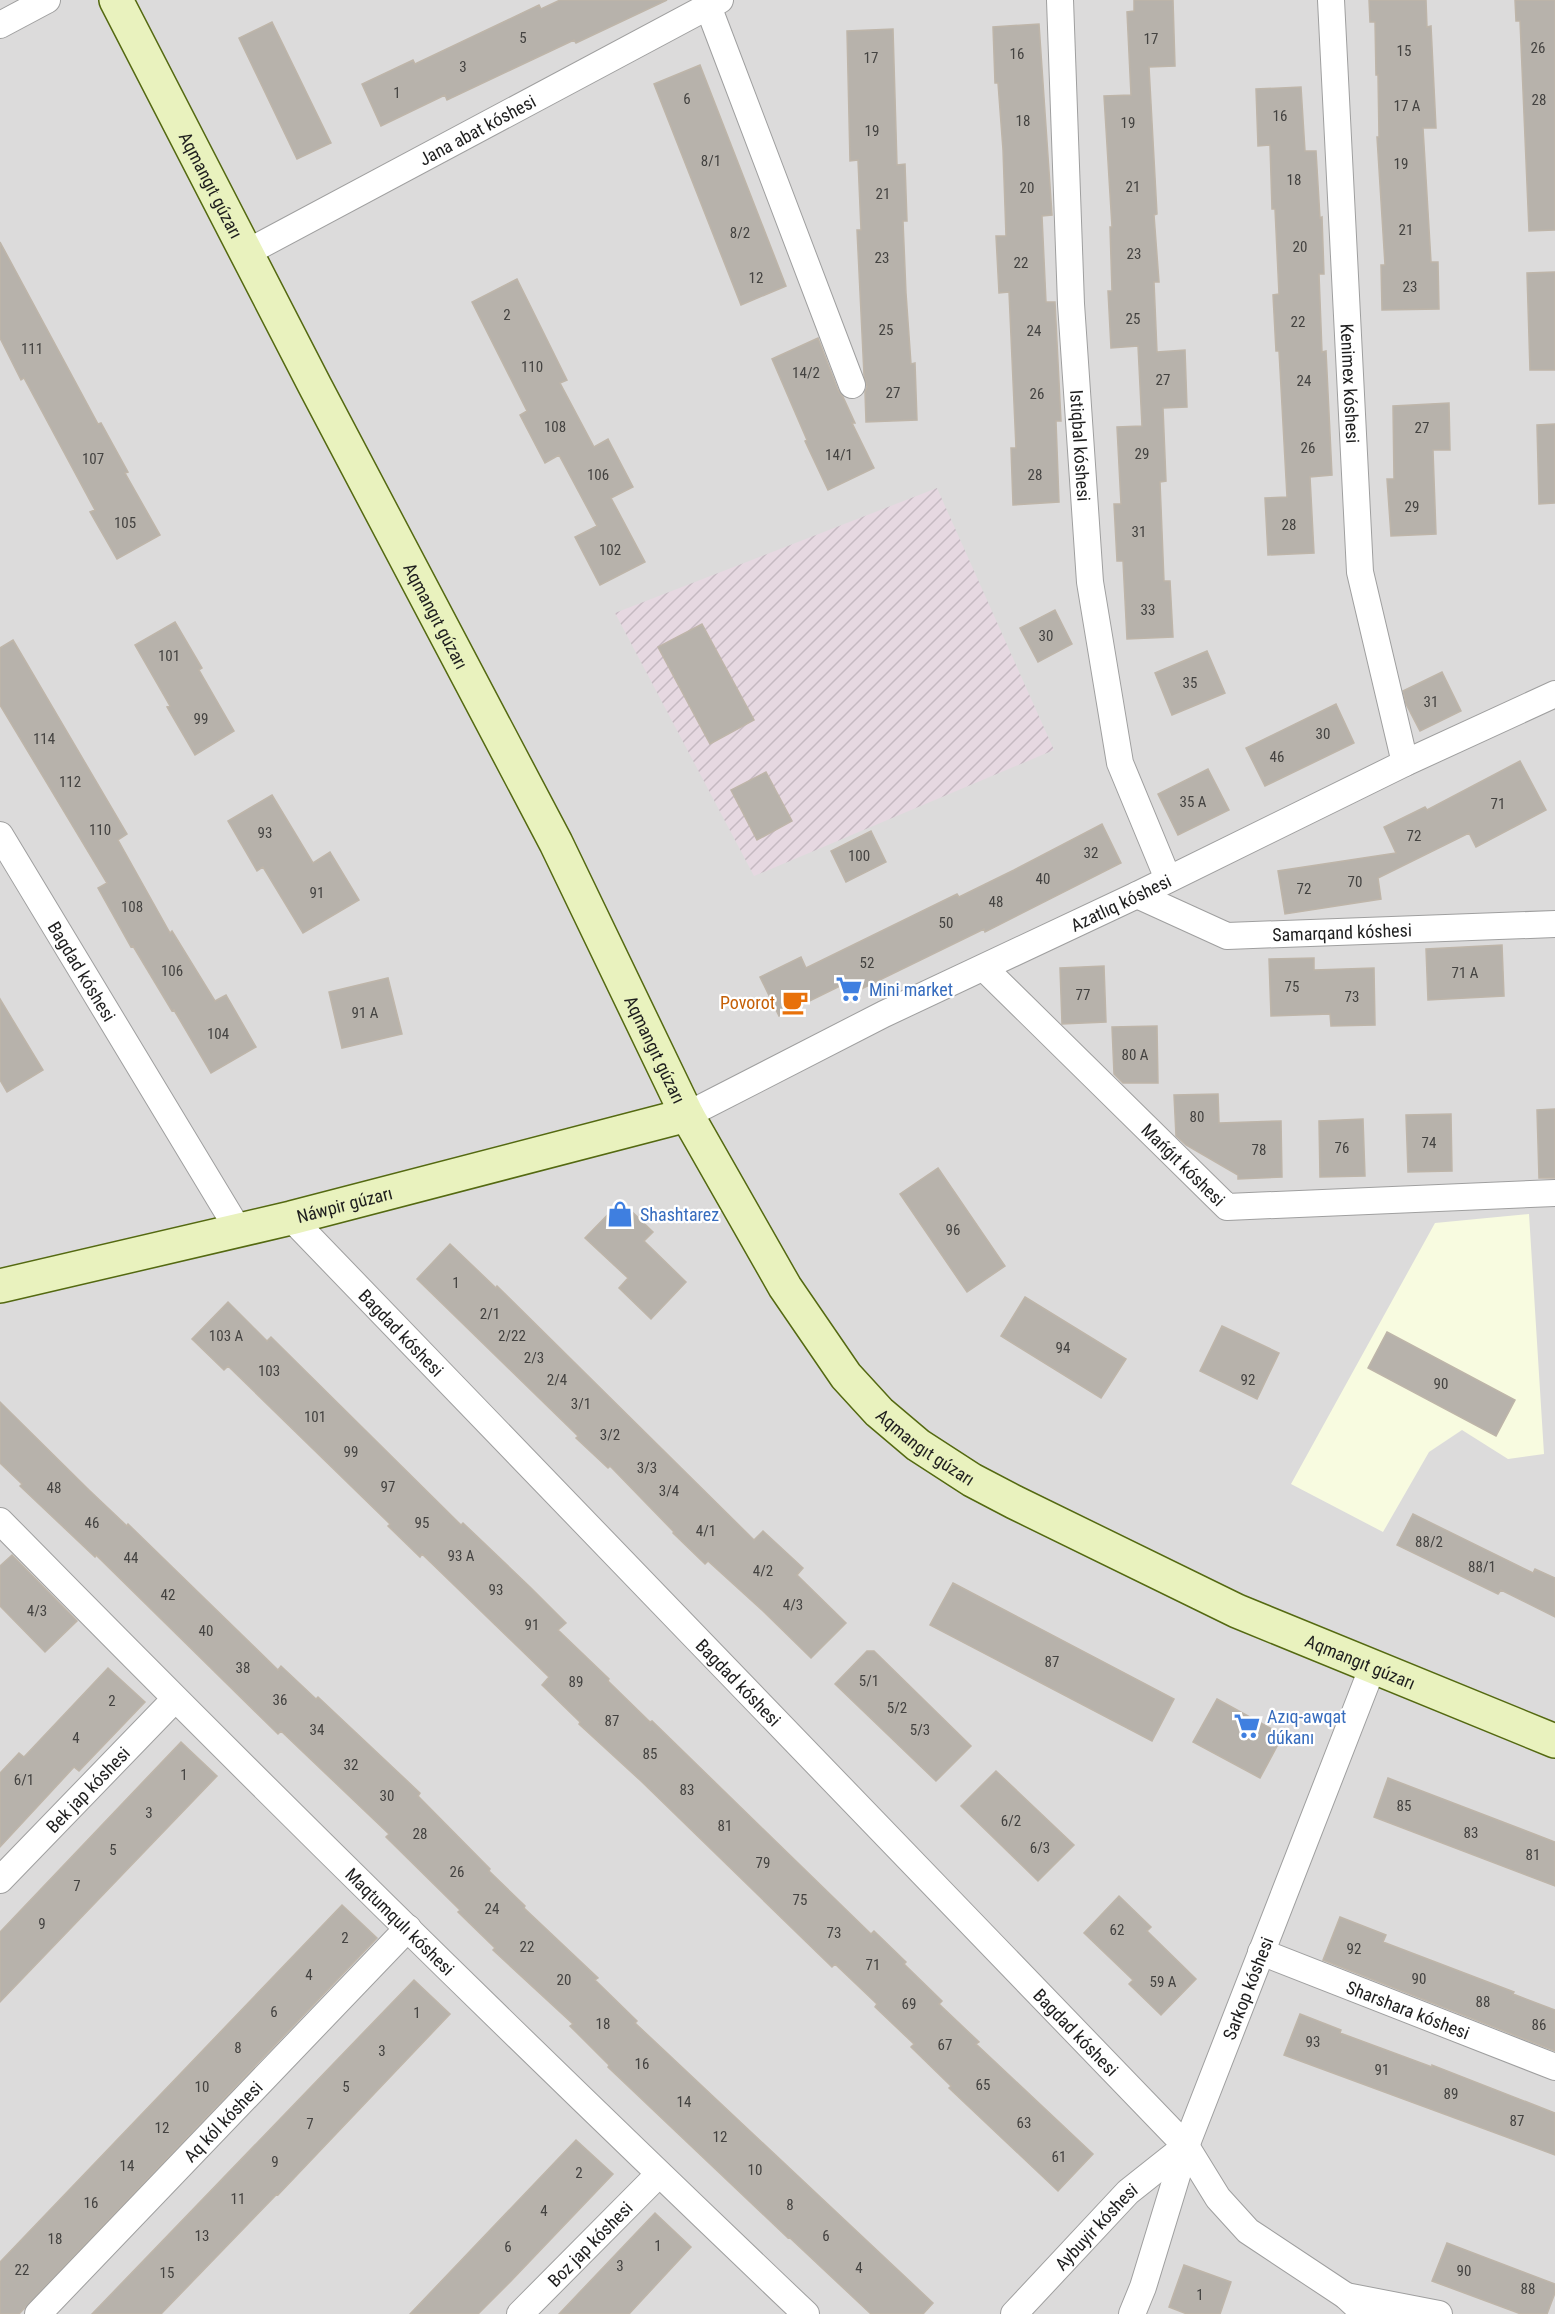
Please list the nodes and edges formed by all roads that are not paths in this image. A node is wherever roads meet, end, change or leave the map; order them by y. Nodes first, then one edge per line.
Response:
1 (47, 0) edge
2 (116, 0) edge
3 (1060, 0) edge
4 (1331, 0) edge
5 (714, 3) edge
6 (0, 25) edge
7 (246, 253) junction
8 (852, 385) dead end
9 (1555, 694) edge
10 (1405, 763) junction
11 (0, 835) edge
12 (1168, 879) junction
13 (1137, 895) junction
14 (1555, 924) edge
15 (984, 968) junction
16 (687, 1115) junction
17 (1555, 1193) edge
18 (291, 1218) junction
19 (239, 1231) junction
20 (0, 1286) edge
21 (0, 1521) edge
22 (1373, 1666) junction
23 (175, 1699) junction
24 (1555, 1741) edge
25 (0, 1880) edge
26 (408, 1928) junction
27 (1261, 1952) junction
28 (1555, 2067) edge
29 (1186, 2146) junction
30 (659, 2174) junction
31 (1346, 2296) junction
32 (38, 2314) edge
33 (520, 2314) edge
34 (806, 2314) edge
35 (1014, 2314) edge
36 (1132, 2314) edge
37 (1365, 2314) edge
38 (1439, 2314) edge

1 - 6 street
2 - 7 street, Aqmangıt gúzarı
3 - 12 street, Istiqbal kóshesi
4 - 10 street, Kenimex kóshesi
5 - 7 street, Jana abat kóshesi
5 - 8 street, Jana abat kóshesi
7 - 16 street, Aqmangıt gúzarı
9 - 10 street, Azatlıq kóshesi
10 - 12 street, Azatlıq kóshesi
11 - 19 street, Bagdad kóshesi
12 - 13 street, Azatlıq kóshesi
13 - 14 street, Samarqand kóshesi
13 - 15 street, Azatlıq kóshesi
15 - 16 street, Azatlıq kóshesi
15 - 17 street, Mańǵıt kóshesi
16 - 18 street, Náwpir gúzarı
16 - 22 street, Aqmangıt gúzarı
18 - 19 street, Náwpir gúzarı
18 - 29 street, Bagdad kóshesi
19 - 20 street, Náwpir gúzarı
21 - 23 street, Maqtumqulı kóshesi
22 - 24 street, Aqmangıt gúzarı
22 - 27 street, Sarkop kóshesi
23 - 25 street, Bek jap kóshesi
23 - 26 street, Maqtumqulı kóshesi
26 - 30 street, Maqtumqulı kóshesi
26 - 32 street, Aq kól kóshesi
27 - 28 street, Sharshara kóshesi
27 - 29 street, Sarkop kóshesi
29 - 31 street, Bagdad kóshesi
29 - 35 street, Aybuyir kóshesi
29 - 36 street, Sarkop kóshesi
30 - 33 street, Boz jap kóshesi
30 - 34 street, Maqtumqulı kóshesi
31 - 37 street
31 - 38 street

